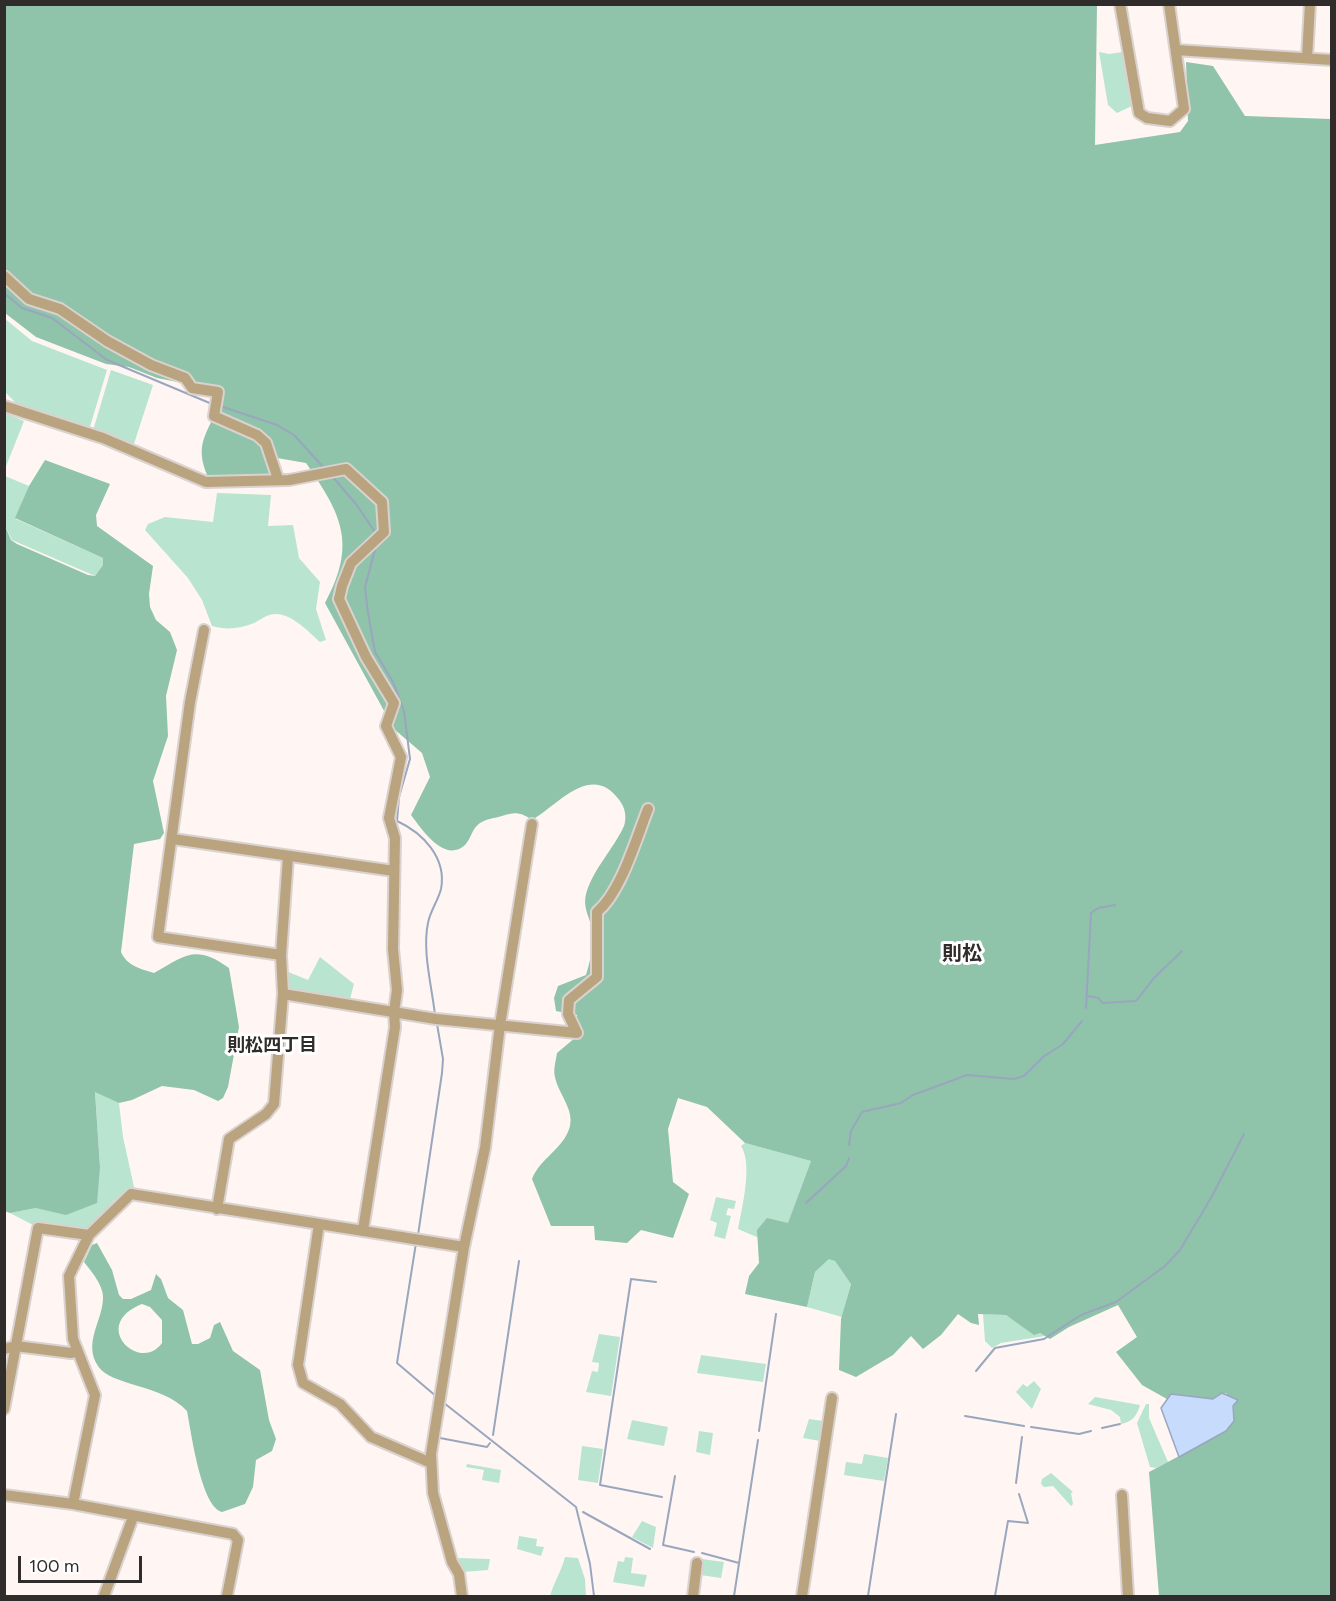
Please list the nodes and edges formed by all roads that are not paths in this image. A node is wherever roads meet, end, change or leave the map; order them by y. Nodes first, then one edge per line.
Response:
1 (1120, 4) edge
2 (1169, 4) edge
3 (1310, 4) edge
4 (1176, 50) junction
5 (1307, 58) junction
6 (1332, 60) edge
7 (4, 276) edge
8 (4, 406) edge
9 (278, 479) junction
10 (204, 630) dead end
11 (648, 809) dead end
12 (532, 824) dead end
13 (173, 839) junction
14 (288, 857) junction
15 (394, 870) junction
16 (281, 955) junction
17 (283, 994) junction
18 (394, 1012) junction
19 (500, 1025) junction
20 (217, 1209) junction
21 (319, 1224) junction
22 (363, 1230) junction
23 (89, 1235) junction
24 (464, 1248) junction
25 (10, 1348) edge
26 (76, 1351) junction
27 (832, 1398) dead end
28 (4, 1409) edge
29 (431, 1463) junction
30 (4, 1495) edge
31 (1122, 1495) dead end
32 (73, 1504) junction
33 (133, 1517) junction
34 (697, 1563) dead end
35 (104, 1596) edge
36 (227, 1596) edge
37 (462, 1596) edge
38 (693, 1596) edge
39 (802, 1596) edge
40 (1128, 1596) edge

1 - 4 street
2 - 4 street
3 - 5 street
4 - 5 street
5 - 6 street
7 - 9 street
8 - 9 street
9 - 15 street
10 - 13 street
11 - 19 street
12 - 19 street
13 - 14 street
13 - 16 street
14 - 15 street
14 - 16 street
15 - 18 street
16 - 17 street
17 - 18 street
17 - 20 street
18 - 19 street
18 - 22 street
19 - 24 street
20 - 21 street
20 - 23 street
21 - 22 street
21 - 29 street
22 - 24 street
23 - 25 street
23 - 26 street
24 - 29 street
25 - 26 street
25 - 28 street
26 - 32 street
27 - 39 street
29 - 37 street
30 - 32 street
31 - 40 street
32 - 33 street
33 - 35 street
33 - 36 street
34 - 38 street

